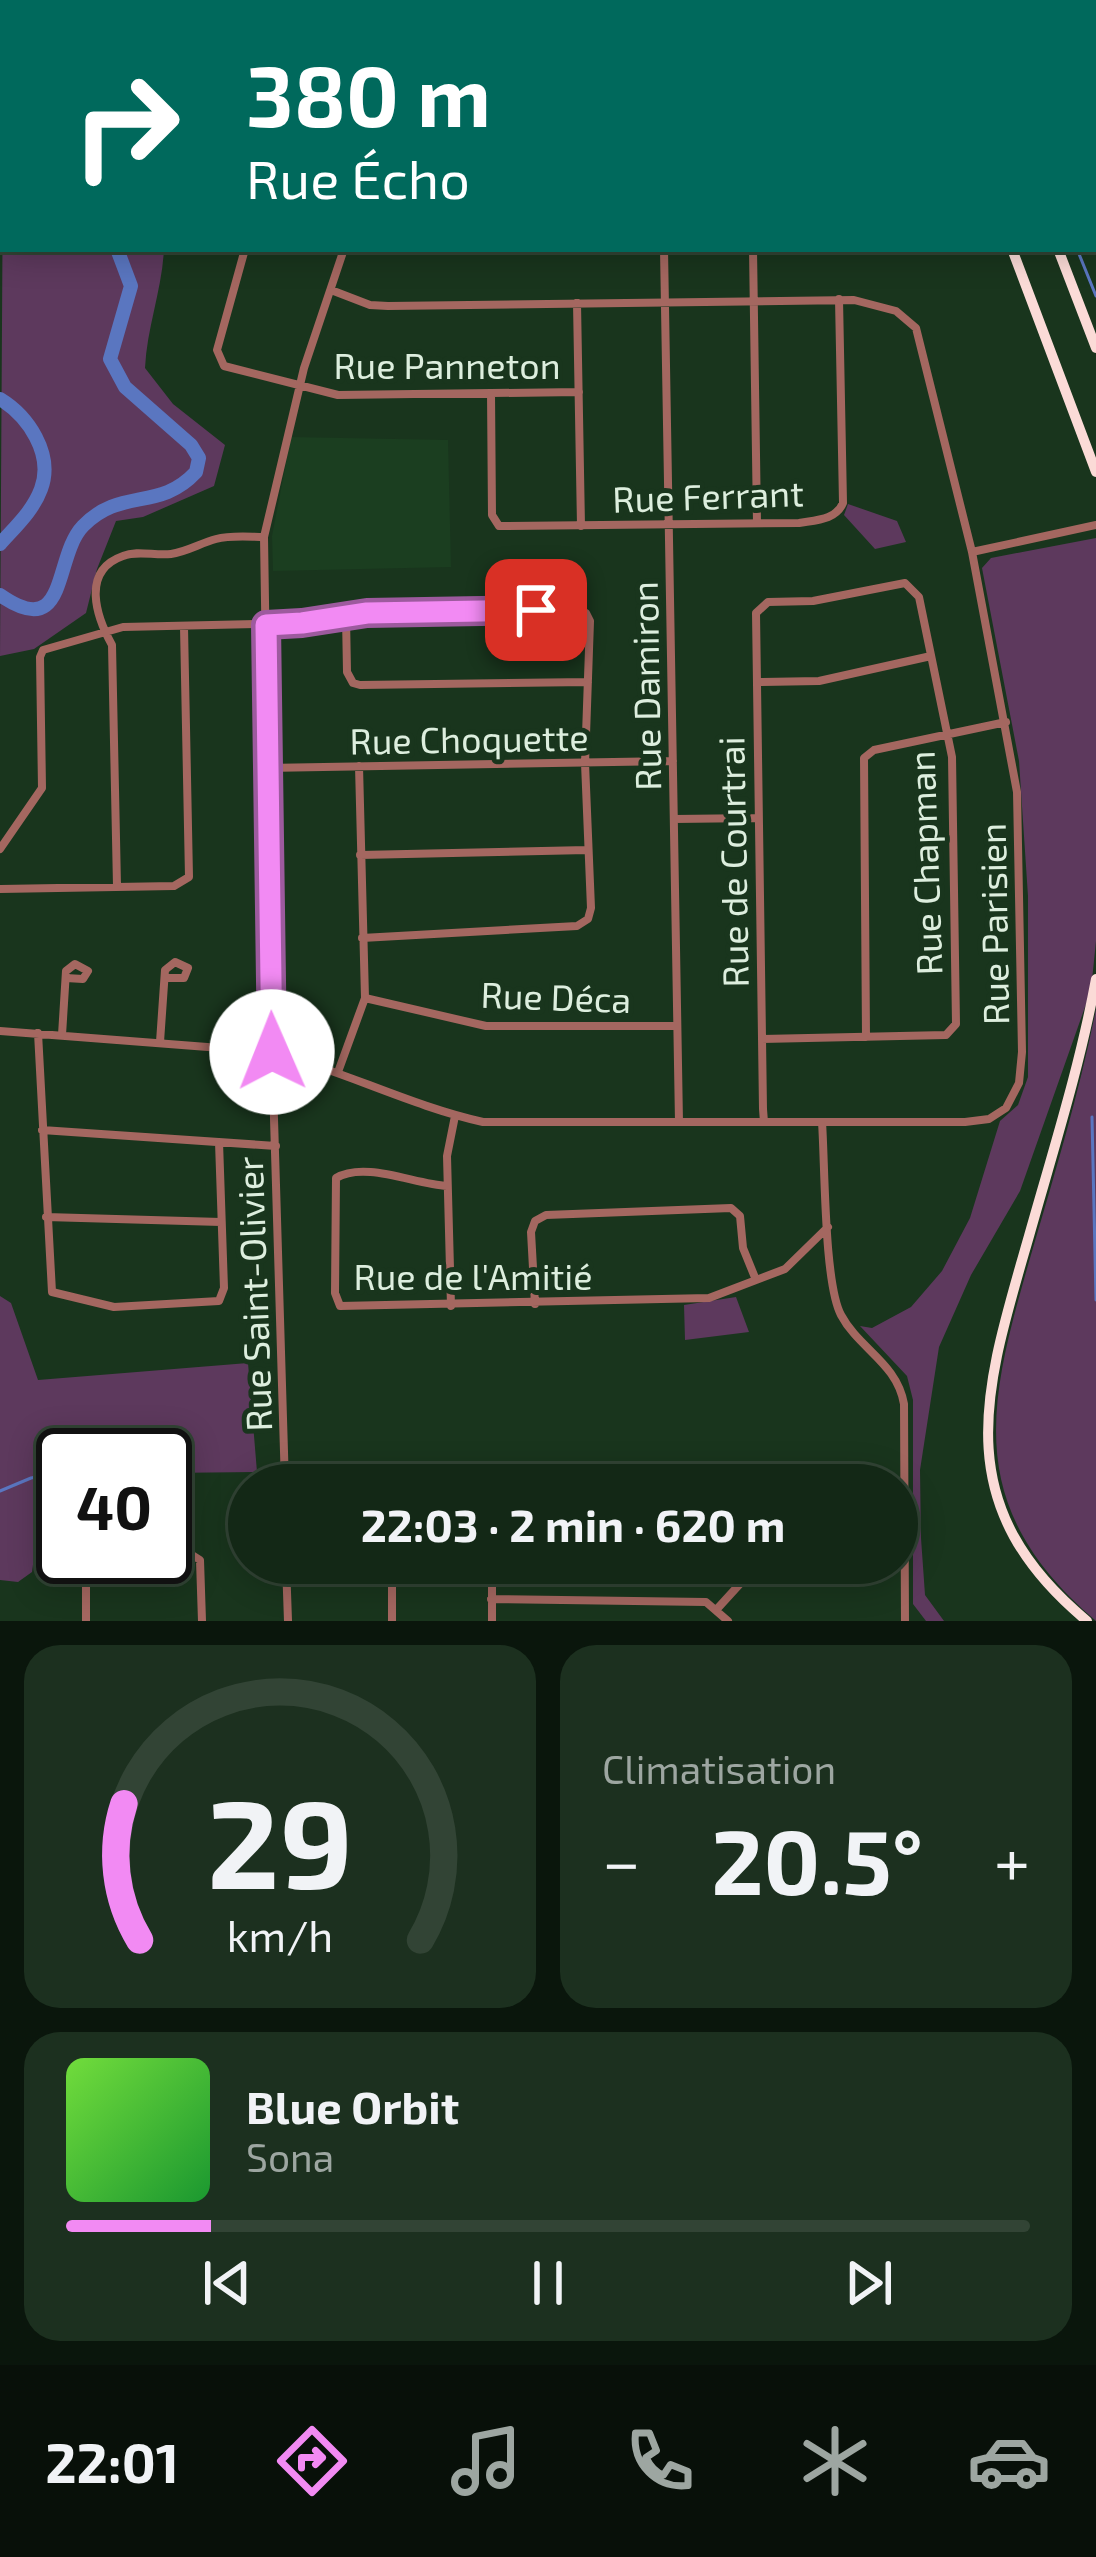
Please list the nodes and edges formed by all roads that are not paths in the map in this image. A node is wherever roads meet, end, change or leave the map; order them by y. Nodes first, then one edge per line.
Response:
1 (243, 252) edge
2 (343, 252) edge
3 (664, 252) edge
4 (753, 252) edge
5 (1013, 252) edge
6 (1059, 252) edge
7 (331, 290) junction
8 (839, 299) junction
9 (753, 301) junction
10 (665, 302) junction
11 (577, 303) junction
12 (1096, 348) edge
13 (299, 386) junction
14 (579, 392) junction
15 (490, 393) junction
16 (1096, 472) edge
17 (669, 524) junction
18 (757, 524) junction
19 (1096, 525) edge
20 (580, 526) junction
21 (264, 537) junction
22 (972, 552) junction
23 (761, 604) joint
24 (346, 617) junction
25 (266, 625) junction
26 (184, 627) junction
27 (103, 632) junction
28 (932, 656) junction
29 (588, 682) junction
30 (757, 682) junction
31 (1006, 722) junction
32 (947, 735) junction
33 (673, 761) junction
34 (585, 763) junction
35 (359, 766) junction
36 (266, 768) junction
37 (758, 818) junction
38 (674, 819) junction
39 (0, 849) edge
40 (587, 850) junction
41 (360, 855) junction
42 (117, 886) junction
43 (0, 889) edge
44 (362, 938) junction
45 (66, 978) dead end
46 (165, 979) dead end
47 (1096, 979) edge
48 (365, 998) junction
49 (676, 1026) junction
50 (0, 1031) edge
51 (38, 1033) junction
52 (62, 1035) junction
53 (866, 1036) junction
54 (762, 1039) junction
55 (160, 1042) junction
56 (272, 1052) junction
57 (338, 1072) junction
58 (454, 1116) junction
59 (764, 1121) junction
60 (680, 1122) junction
61 (822, 1122) junction
62 (42, 1130) junction
63 (219, 1142) junction
64 (276, 1146) junction
65 (447, 1186) junction
66 (46, 1217) junction
67 (221, 1222) junction
68 (829, 1227) junction
69 (756, 1280) junction
70 (535, 1304) junction
71 (451, 1306) junction
72 (284, 1464) edge
73 (192, 1555) edge
74 (86, 1584) edge
75 (286, 1584) edge
76 (392, 1584) edge
77 (491, 1584) edge
78 (740, 1584) edge
79 (491, 1599) junction
80 (717, 1610) junction
81 (86, 1621) edge
82 (202, 1621) edge
83 (287, 1621) edge
84 (392, 1621) edge
85 (492, 1621) edge
86 (728, 1621) edge
87 (905, 1621) edge
88 (1087, 1621) edge

1 - 13 street, Rue Panneton
2 - 7 street, Rue Saint-Olivier
3 - 10 street, Rue Damiron
4 - 9 street
5 - 16 highway
6 - 12 highway
7 - 11 street
7 - 13 street, Rue Saint-Olivier
8 - 9 street
8 - 18 street, Rue Ferrant
8 - 22 street, Rue Parisien
9 - 10 street
9 - 18 street
10 - 11 street
10 - 17 street, Rue Damiron
11 - 14 street
13 - 15 street, Rue Panneton
13 - 21 street, Rue Saint-Olivier
14 - 15 street, Rue Panneton
14 - 20 street
15 - 20 street, Rue Ferrant
17 - 18 street, Rue Ferrant
17 - 20 street, Rue Ferrant
17 - 33 street, Rue Damiron
19 - 22 street
21 - 25 street, Rue Saint-Olivier
21 - 27 street
22 - 31 street, Rue Parisien
23 - 28 street, Rue Chapman
23 - 30 street, Rue de Courtrai
24 - 25 street
24 - 29 street
24 - 29 street
25 - 26 street
25 - 36 street, Rue Saint-Olivier
26 - 27 street
26 - 42 street
27 - 39 street
27 - 42 street
28 - 30 street
28 - 32 street, Rue Chapman
29 - 34 street
30 - 37 street, Rue de Courtrai
31 - 32 street
31 - 61 street, Rue Parisien
32 - 53 street
32 - 53 street, Rue Chapman
33 - 34 street, Rue Choquette
33 - 38 street, Rue Damiron
34 - 35 street, Rue Choquette
34 - 40 street
35 - 36 street, Rue Choquette
35 - 41 street
36 - 56 street, Rue Saint-Olivier
37 - 38 street
37 - 54 street, Rue de Courtrai
38 - 49 street, Rue Damiron
40 - 41 street
40 - 44 street
41 - 44 street
42 - 43 street
44 - 48 street
45 - 52 street
46 - 55 street
47 - 88 highway
48 - 49 street, Rue Déca
48 - 57 street
49 - 60 street, Rue Damiron
50 - 51 street, Rue Parisien
51 - 52 street, Rue Parisien
51 - 62 street
52 - 55 street, Rue Parisien
53 - 54 street, Rue Chapman
54 - 59 street, Rue de Courtrai
55 - 56 street, Rue Parisien
56 - 57 street, Rue Parisien
56 - 64 street, Rue Saint-Olivier
57 - 58 street, Rue Parisien
58 - 60 street, Rue Parisien
58 - 65 street
59 - 60 street, Rue Parisien
59 - 61 street, Rue Parisien
61 - 68 street
62 - 63 street
62 - 66 street
63 - 64 street
63 - 67 street
64 - 72 street, Rue Saint-Olivier
65 - 71 street
65 - 71 street, Rue de l'Amitié
66 - 67 street
66 - 67 street
68 - 69 street, Rue de l'Amitié
68 - 87 street
69 - 70 street, Rue de l'Amitié
69 - 70 street
70 - 71 street, Rue de l'Amitié
73 - 82 street
74 - 81 street
75 - 83 street
76 - 84 street
77 - 79 street
78 - 80 street
79 - 80 street
79 - 85 street
80 - 86 street

